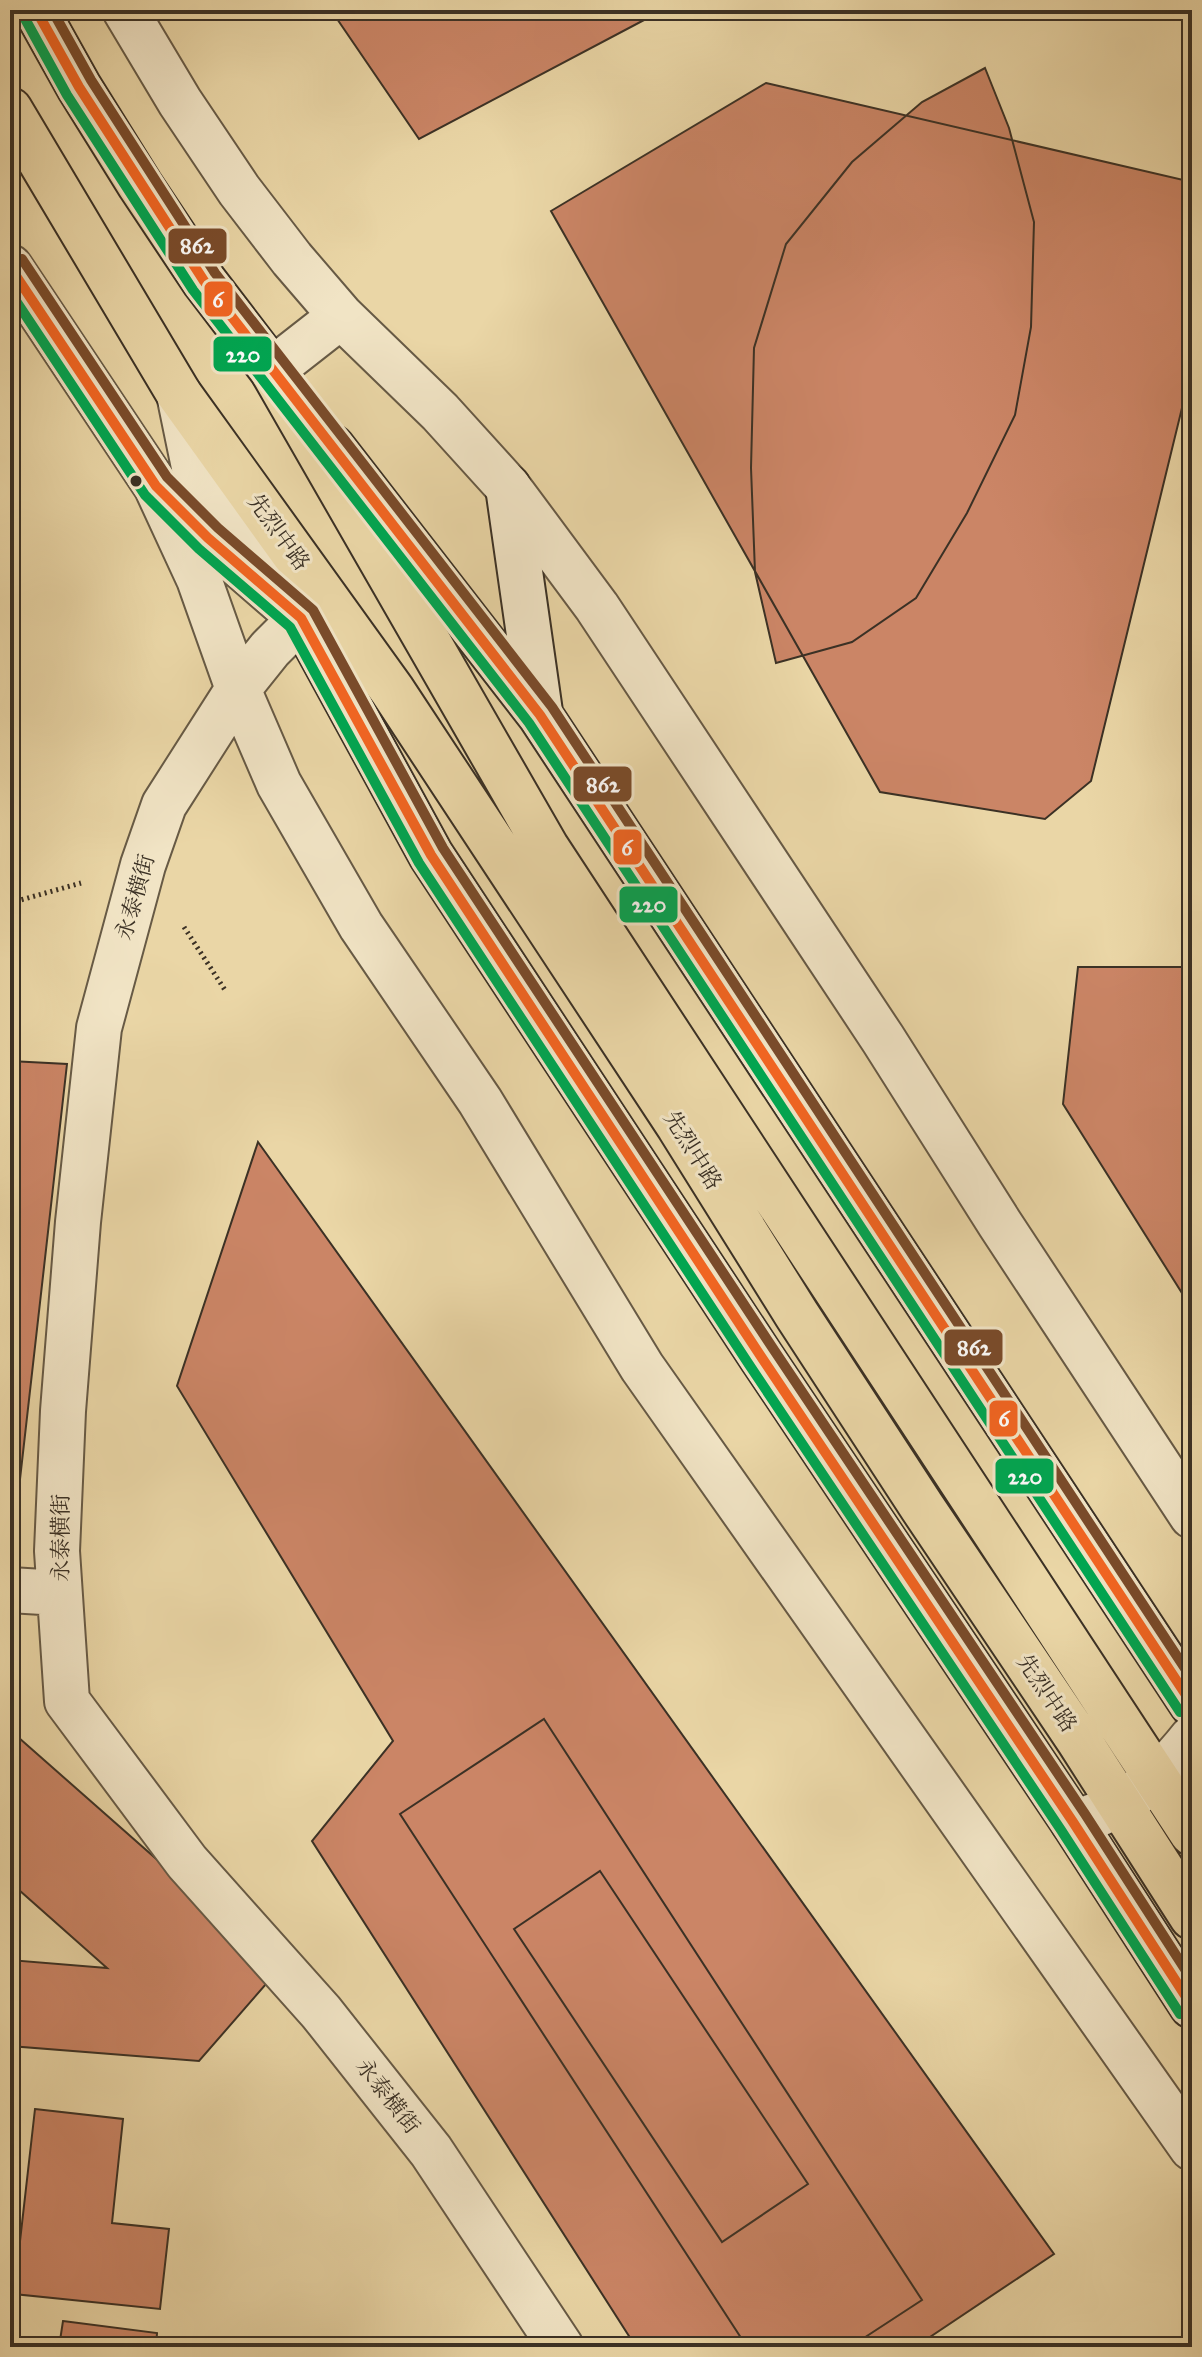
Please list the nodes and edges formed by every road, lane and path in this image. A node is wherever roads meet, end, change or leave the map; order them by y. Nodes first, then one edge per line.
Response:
1 (36, 10) edge
2 (125, 10) edge
3 (10, 110) edge
4 (10, 267) edge
5 (341, 316) junction
6 (272, 370) junction
7 (179, 394) junction
8 (156, 486) junction
9 (508, 487) junction
10 (208, 538) junction
11 (301, 618) junction
12 (238, 689) junction
13 (392, 690) junction
14 (540, 715) junction
15 (143, 865) junction
16 (10, 903) edge
17 (1192, 1516) edge
18 (10, 1590) edge
19 (59, 1593) junction
20 (1192, 1704) edge
21 (1192, 1738) edge
22 (1073, 1822) junction
23 (1192, 1833) edge
24 (1192, 1917) edge
25 (1192, 2006) edge
26 (1192, 2148) edge
27 (561, 2347) edge

1 - 6 main road, 先烈中路
2 - 5 street
3 - 7 main road, 先烈中路
4 - 8 street
5 - 6 street
5 - 9 street
6 - 14 street, 先烈中路
6 - 23 main road, 先烈中路
7 - 10 street
7 - 11 street, 先烈中路
7 - 13 main road, 先烈中路
8 - 10 street
8 - 12 street
9 - 14 street
9 - 17 street
10 - 11 street
10 - 12 street
11 - 12 street, 永泰横街
11 - 13 street
11 - 22 street, 先烈中路
12 - 15 street, 永泰横街
12 - 26 street
13 - 24 main road, 先烈中路
14 - 20 street, 先烈中路
15 - 16 path
15 - 19 street, 永泰横街
18 - 19 street
19 - 27 street, 永泰横街
21 - 22 street
22 - 25 street, 先烈中路

